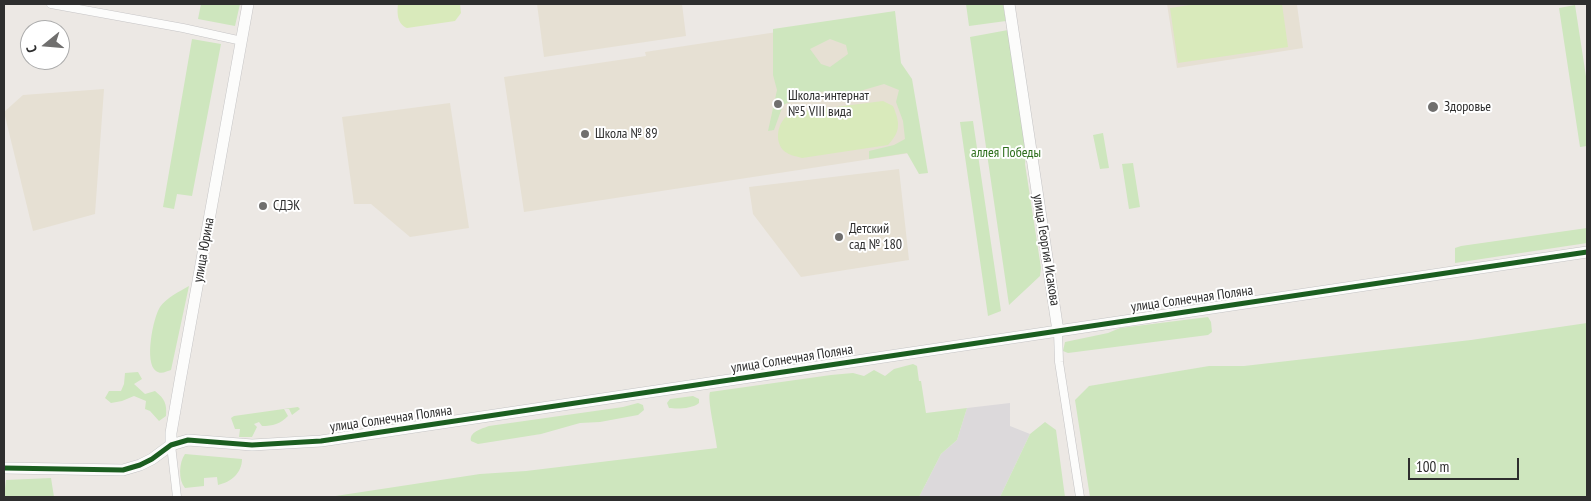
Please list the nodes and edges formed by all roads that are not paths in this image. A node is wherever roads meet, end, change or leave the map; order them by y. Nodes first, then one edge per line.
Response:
1 (51, 4) edge
2 (248, 4) edge
3 (1009, 4) edge
4 (242, 41) junction
5 (1587, 252) edge
6 (1058, 331) junction
7 (171, 446) junction
8 (4, 468) edge
9 (177, 497) edge
10 (1080, 497) edge

1 - 4 street
2 - 4 street, улица Юрина
3 - 6 street, улица Георгия Исакова
4 - 7 street, улица Юрина
5 - 6 street, улица Солнечная Поляна
6 - 7 street, улица Солнечная Поляна
6 - 10 street, улица Георгия Исакова
7 - 8 street, улица Солнечная Поляна
7 - 9 street, улица Юрина

